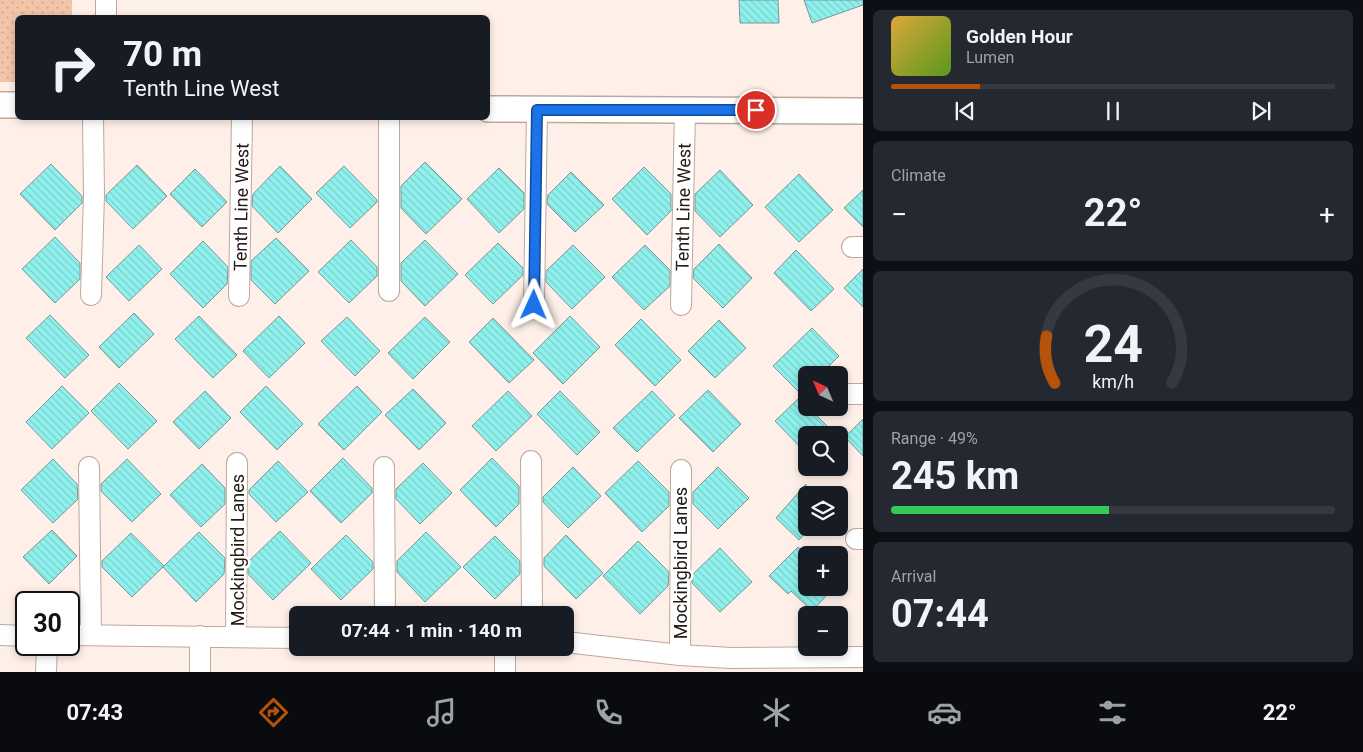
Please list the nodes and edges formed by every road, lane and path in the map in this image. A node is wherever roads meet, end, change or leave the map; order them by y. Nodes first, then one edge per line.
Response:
1 (106, 0) edge
2 (106, 15) edge
3 (0, 105) edge
4 (15, 105) edge
5 (490, 109) edge
6 (537, 110) junction
7 (685, 110) junction
8 (863, 111) edge
9 (92, 120) edge
10 (242, 120) edge
11 (389, 120) edge
12 (389, 291) dead end
13 (91, 295) dead end
14 (240, 296) dead end
15 (534, 305) dead end
16 (681, 305) dead end
17 (531, 461) dead end
18 (238, 463) dead end
19 (89, 467) dead end
20 (384, 467) dead end
21 (681, 470) dead end
22 (385, 606) edge
23 (532, 606) edge
24 (0, 635) edge
25 (80, 635) edge
26 (91, 635) junction
27 (15, 636) edge
28 (200, 636) junction
29 (236, 636) junction
30 (289, 638) edge
31 (574, 643) edge
32 (47, 656) edge
33 (505, 656) edge
34 (680, 656) junction
35 (863, 657) edge
36 (46, 672) edge
37 (200, 672) edge
38 (505, 672) edge

1 - 2 street
3 - 4 street
5 - 6 street
6 - 7 street
6 - 15 street
7 - 8 street
7 - 16 street, Tenth Line West
9 - 13 street
10 - 14 street, Tenth Line West
11 - 12 street
17 - 23 street
18 - 29 street, Mockingbird Lanes
19 - 26 street
20 - 22 street
21 - 34 street, Mockingbird Lanes
24 - 27 street
25 - 26 street, Mockingbird Lanes
26 - 28 street, Mockingbird Lanes
28 - 29 street, Mockingbird Lanes
28 - 37 street
29 - 30 street, Mockingbird Lanes
31 - 34 street, Mockingbird Lanes
32 - 36 street
33 - 38 street
34 - 35 street, Mockingbird Lanes

